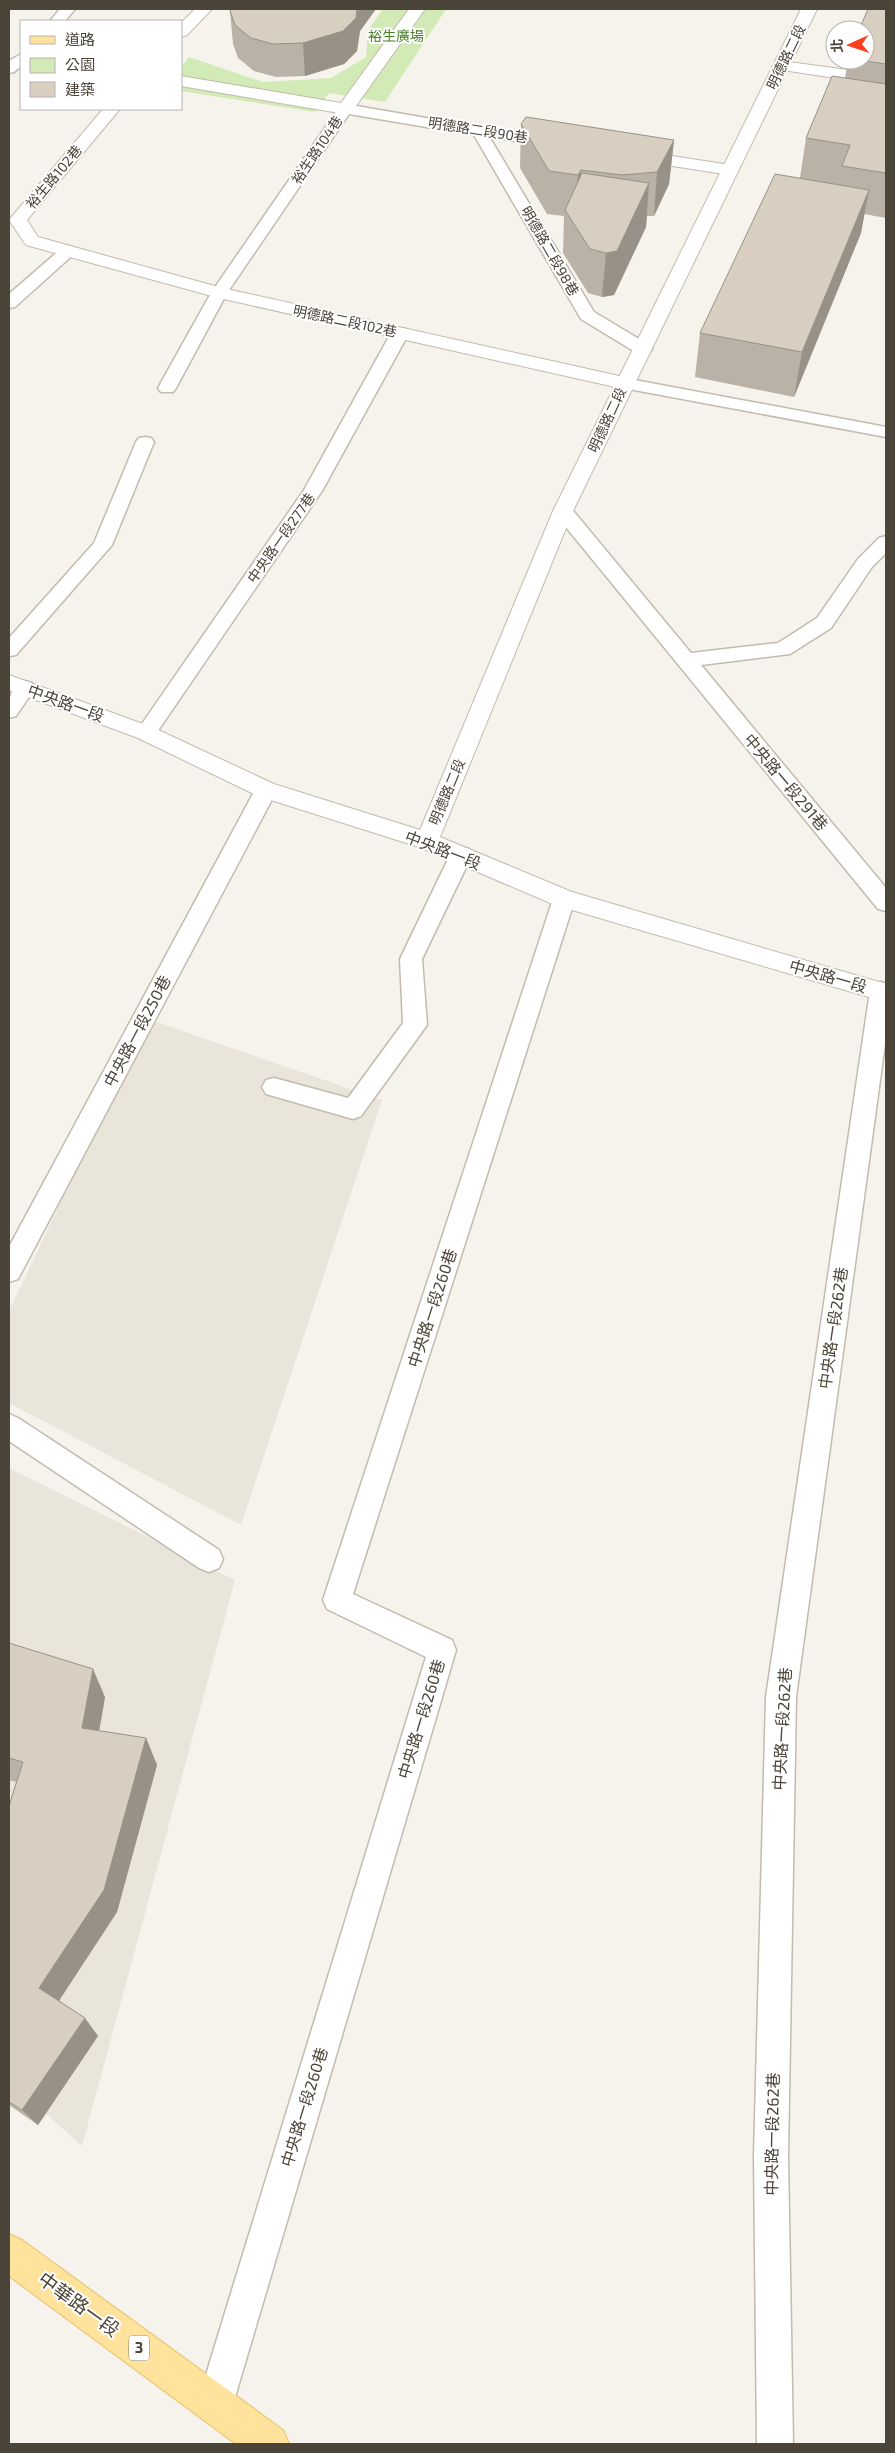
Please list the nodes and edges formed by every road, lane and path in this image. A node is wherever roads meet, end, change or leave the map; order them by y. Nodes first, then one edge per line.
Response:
1 (68, 9) edge
2 (204, 9) edge
3 (417, 9) edge
4 (809, 9) edge
5 (58, 20) edge
6 (182, 31) edge
7 (20, 59) edge
8 (782, 66) junction
9 (9, 69) edge
10 (848, 75) dead end
11 (182, 81) edge
12 (345, 109) junction
13 (111, 110) edge
14 (479, 131) junction
15 (576, 146) edge
16 (614, 152) edge
17 (730, 170) junction
18 (68, 251) junction
19 (219, 293) junction
20 (9, 303) edge
21 (400, 333) junction
22 (643, 349) junction
23 (624, 383) junction
24 (167, 388) dead end
25 (886, 432) edge
26 (145, 442) dead end
27 (563, 511) junction
28 (886, 542) edge
29 (9, 650) edge
30 (686, 660) junction
31 (17, 685) edge
32 (9, 711) edge
33 (146, 733) junction
34 (266, 790) junction
35 (426, 841) junction
36 (461, 855) junction
37 (564, 899) junction
38 (886, 903) edge
39 (884, 992) edge
40 (274, 1087) dead end
41 (9, 1271) edge
42 (9, 1426) edge
43 (209, 1558) dead end
44 (9, 2252) edge
45 (215, 2404) junction
46 (269, 2444) edge
47 (775, 2444) edge

1 - 5 lane
2 - 6 street
3 - 12 street, 裕生路104巷
4 - 8 street, 明德路二段
7 - 9 lane
8 - 10 street
8 - 17 street, 明德路二段
11 - 12 street
12 - 14 lane, 明德路二段90巷
12 - 19 lane, 裕生路104巷
13 - 18 street, 裕生路102巷
14 - 15 street, 明德路二段90巷
14 - 22 lane, 明德路二段98巷
16 - 17 street
17 - 22 street, 明德路二段
18 - 19 street, 明德路二段102巷
18 - 20 lane
19 - 21 street, 明德路二段102巷
19 - 24 lane, 裕生路104巷
21 - 23 street, 明德路二段102巷
21 - 33 lane, 中央路一段277巷
22 - 23 street, 明德路二段
23 - 25 lane
23 - 27 street, 明德路二段
26 - 29 lane
27 - 30 lane, 中央路一段291巷
27 - 35 street, 明德路二段
28 - 30 lane
30 - 38 lane, 中央路一段291巷
31 - 32 lane
31 - 33 street, 中央路一段
33 - 34 street, 中央路一段
34 - 35 street, 中央路一段
34 - 41 lane, 中央路一段250巷
35 - 36 street, 中央路一段
36 - 37 street, 中央路一段
36 - 40 lane
37 - 39 street, 中央路一段
37 - 45 lane, 中央路一段260巷
39 - 47 lane, 中央路一段262巷
42 - 43 lane
44 - 45 main road, 中華路一段 / 3
45 - 46 main road, 中華路一段 / 3

